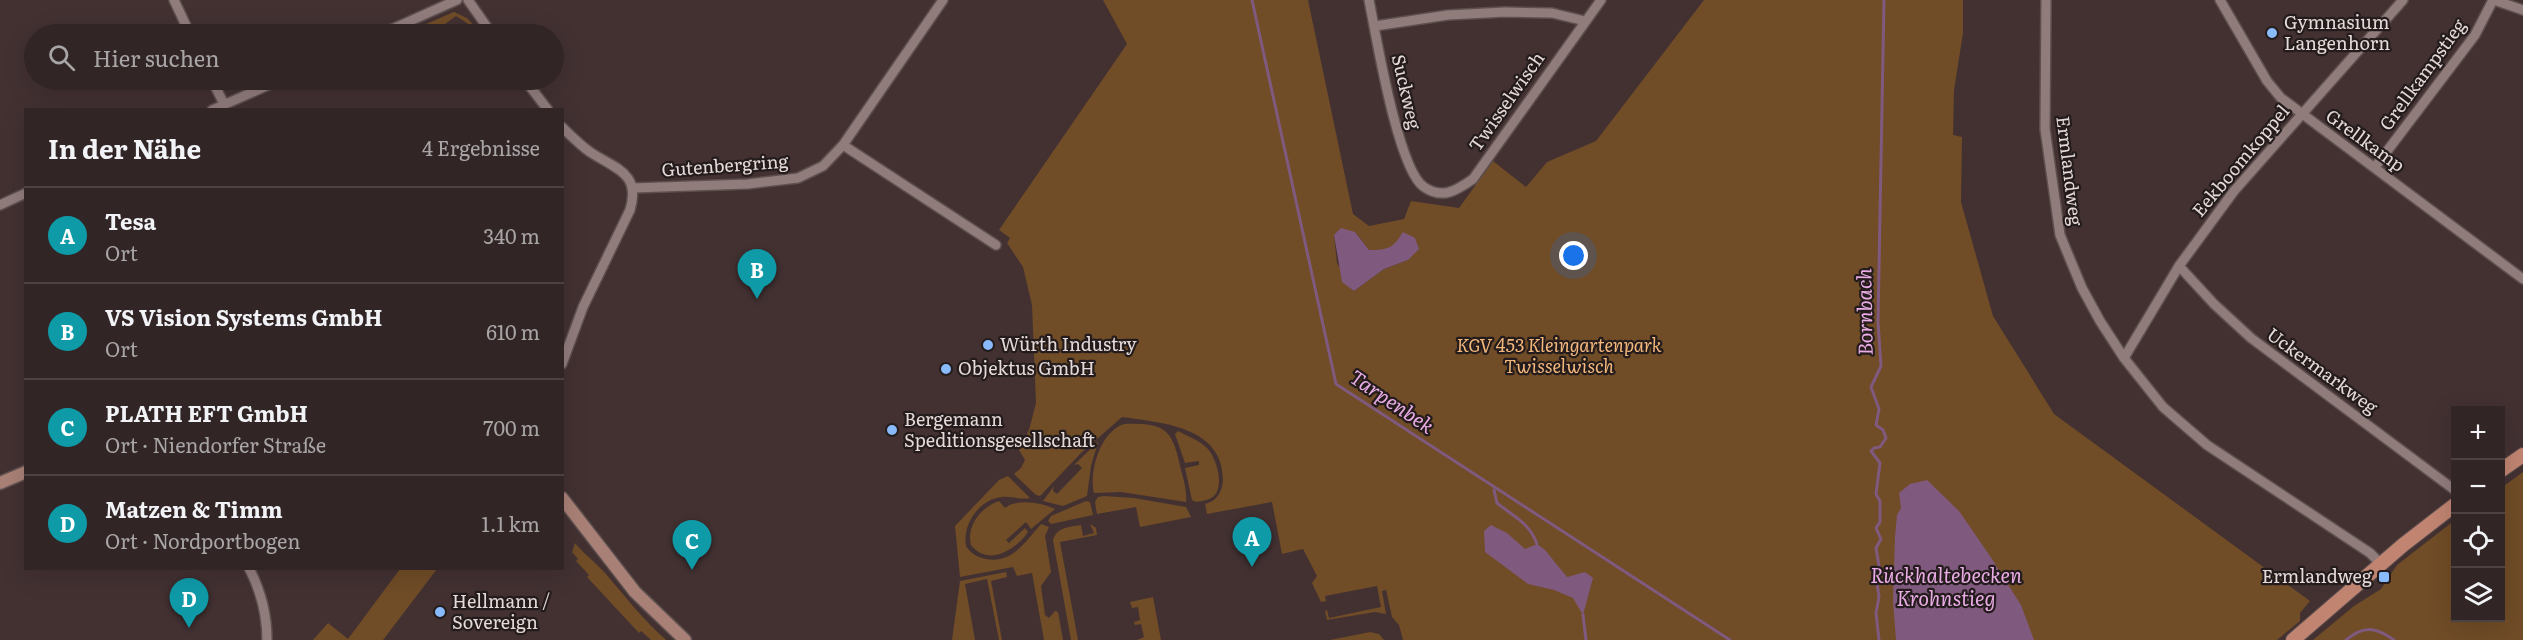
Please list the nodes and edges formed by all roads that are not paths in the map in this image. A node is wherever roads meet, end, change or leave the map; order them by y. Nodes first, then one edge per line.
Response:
1 (174, 0) edge
2 (457, 0) edge
3 (468, 0) edge
4 (943, 0) edge
5 (1369, 0) edge
6 (1601, 0) edge
7 (2046, 0) edge
8 (2220, 0) edge
9 (2403, 0) edge
10 (2493, 0) edge
11 (2523, 10) edge
12 (1585, 21) junction
13 (185, 24) edge
14 (403, 24) edge
15 (485, 24) edge
16 (1375, 26) junction
17 (217, 90) edge
18 (257, 90) edge
19 (533, 90) edge
20 (224, 104) junction
21 (216, 108) edge
22 (546, 108) edge
23 (2301, 114) junction
24 (564, 129) edge
25 (843, 145) junction
26 (2375, 167) junction
27 (1423, 187) joint
28 (633, 188) junction
29 (24, 194) edge
30 (0, 205) edge
31 (996, 245) dead end
32 (2179, 266) junction
33 (2523, 279) edge
34 (2124, 358) junction
35 (564, 359) edge
36 (2523, 455) edge
37 (2505, 468) edge
38 (24, 473) edge
39 (0, 483) edge
40 (2451, 487) edge
41 (564, 501) edge
42 (2451, 508) edge
43 (2381, 564) junction
44 (250, 570) edge
45 (267, 640) edge
46 (685, 640) edge
47 (2293, 640) edge

1 - 13 street
2 - 14 street
3 - 15 street
4 - 25 street, Gutenbergring
5 - 16 street, Suckweg
6 - 12 street, Twisselwisch
7 - 34 street, Ermlandweg
8 - 23 street, Grellkamp
9 - 23 street, Eekboomkoppel
10 - 11 street
10 - 26 street, Grellkampstieg
12 - 16 street
12 - 27 street, Twisselwisch
16 - 27 street, Suckweg
17 - 20 street
18 - 20 street
19 - 22 street
20 - 21 street
23 - 26 street, Grellkamp
23 - 32 street, Eekboomkoppel
24 - 28 street
25 - 28 street, Gutenbergring
25 - 31 street
26 - 33 street, Grellkamp
28 - 35 street
29 - 30 street
32 - 34 street, Eekboomkoppel
32 - 40 street, Uckermarkweg
34 - 43 street, Ermlandweg
36 - 37 main road
38 - 39 main road
41 - 46 main road
42 - 43 main road
43 - 47 main road
44 - 45 street

